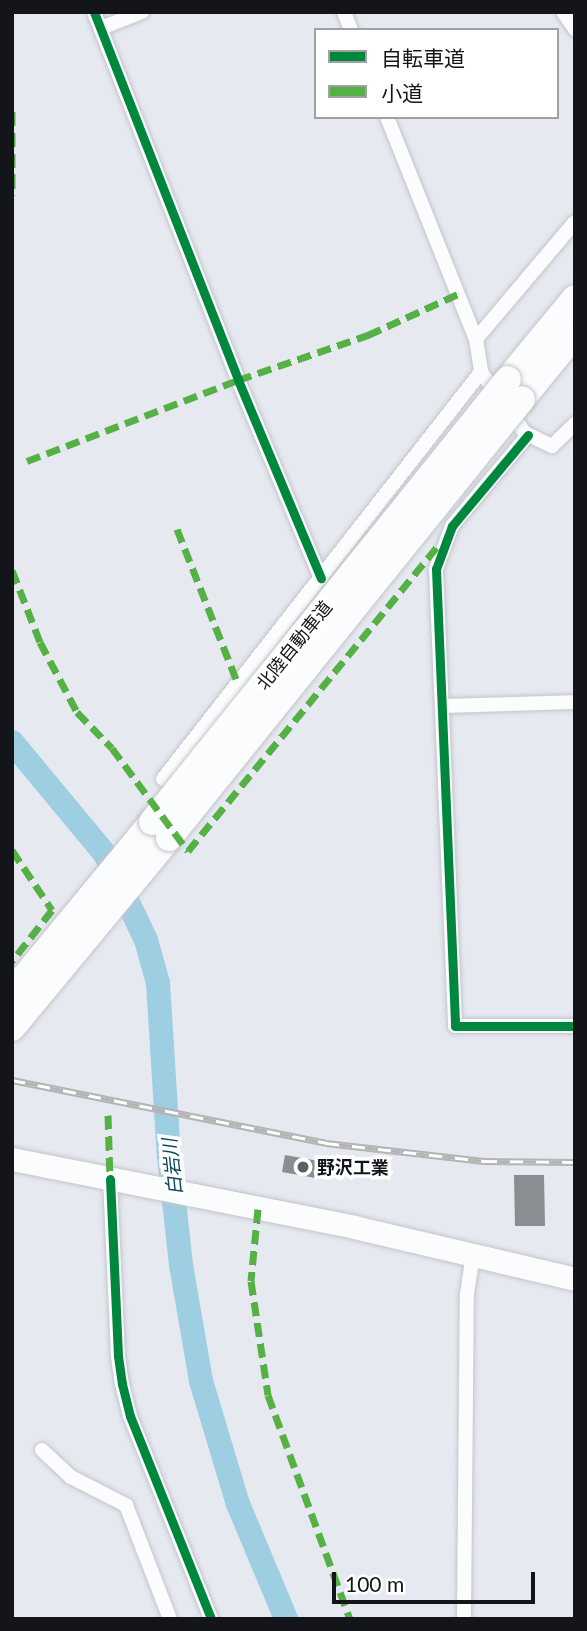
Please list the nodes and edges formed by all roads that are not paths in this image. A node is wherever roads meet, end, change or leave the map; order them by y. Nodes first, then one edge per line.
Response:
1 (94, 12) edge
2 (142, 12) edge
3 (563, 12) edge
4 (101, 28) junction
5 (575, 29) edge
6 (388, 119) edge
7 (575, 222) edge
8 (575, 298) edge
9 (575, 334) edge
10 (476, 339) junction
11 (481, 372) junction
12 (515, 389) junction
13 (575, 424) edge
14 (528, 435) junction
15 (321, 579) junction
16 (575, 702) edge
17 (443, 706) junction
18 (163, 779) dead end
19 (12, 992) edge
20 (575, 1026) edge
21 (12, 1028) edge
22 (12, 1159) edge
23 (110, 1179) junction
24 (473, 1254) junction
25 (575, 1279) edge
26 (42, 1450) dead end
27 (170, 1619) edge
28 (211, 1619) edge
29 (464, 1619) edge

1 - 4 street
2 - 4 street
3 - 5 street
4 - 15 street
6 - 10 street
7 - 10 street
8 - 12 highway, 北陸自動車道
9 - 12 highway, 北陸自動車道
10 - 11 street
11 - 14 street
11 - 15 street
12 - 19 highway, 北陸自動車道, bridge
12 - 21 highway, 北陸自動車道, bridge
13 - 14 street
14 - 17 street
15 - 18 street
16 - 17 street
17 - 20 street
22 - 23 main road
23 - 24 main road
23 - 28 street
24 - 25 main road
24 - 29 street
26 - 27 street

